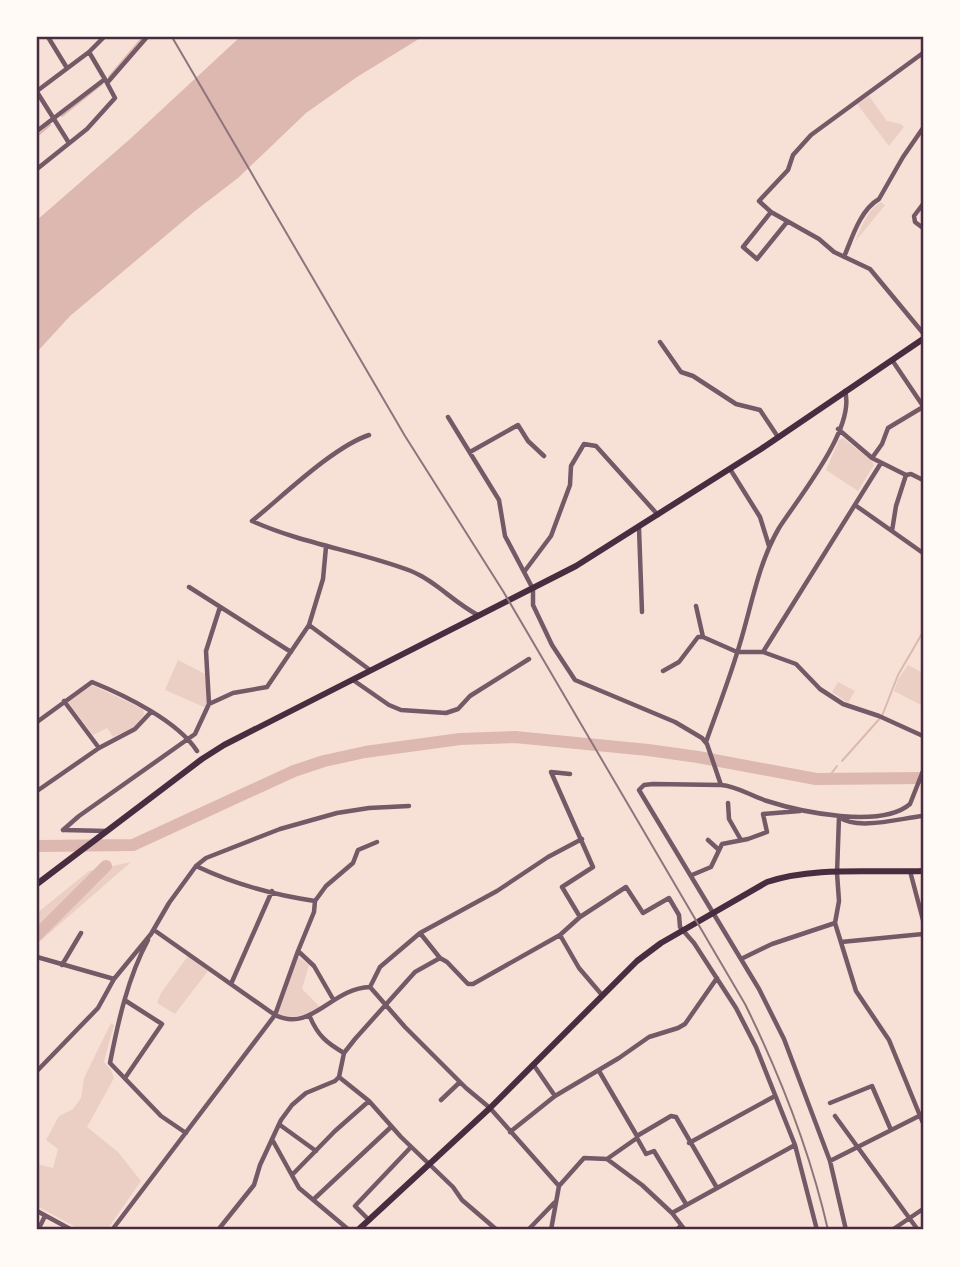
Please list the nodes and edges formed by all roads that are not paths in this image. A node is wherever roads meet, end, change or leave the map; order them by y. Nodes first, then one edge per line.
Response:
1 (48, 37) edge
2 (104, 37) edge
3 (147, 37) edge
4 (97, 39) edge
5 (89, 52) junction
6 (923, 53) edge
7 (68, 68) junction
8 (106, 81) junction
9 (37, 92) edge
10 (54, 119) junction
11 (923, 128) edge
12 (37, 131) edge
13 (69, 143) junction
14 (37, 169) edge
15 (923, 204) edge
16 (771, 212) junction
17 (787, 222) junction
18 (923, 228) edge
19 (844, 257) junction
20 (923, 333) edge
21 (923, 339) edge
22 (660, 342) dead end
23 (892, 360) junction
24 (845, 391) junction
25 (923, 406) edge
26 (448, 417) dead end
27 (838, 429) junction
28 (369, 435) dead end
29 (778, 437) junction
30 (470, 452) junction
31 (544, 456) dead end
32 (872, 458) junction
33 (881, 463) junction
34 (730, 469) junction
35 (906, 475) junction
36 (923, 480) edge
37 (855, 505) junction
38 (658, 516) junction
39 (639, 528) junction
40 (892, 531) junction
41 (769, 546) junction
42 (326, 547) junction
43 (923, 553) edge
44 (524, 572) junction
45 (189, 587) dead end
46 (533, 589) junction
47 (696, 606) dead end
48 (220, 607) junction
49 (642, 612) dead end
50 (478, 615) junction
51 (309, 625) junction
52 (703, 637) junction
53 (291, 652) junction
54 (737, 652) junction
55 (763, 652) junction
56 (529, 659) dead end
57 (370, 671) junction
58 (663, 671) dead end
59 (353, 680) junction
60 (64, 701) junction
61 (209, 704) junction
62 (151, 712) junction
63 (37, 722) edge
64 (923, 736) edge
65 (189, 739) junction
66 (707, 743) junction
67 (99, 748) junction
68 (197, 751) dead end
69 (923, 771) edge
70 (570, 774) dead end
71 (721, 785) junction
72 (37, 791) edge
73 (728, 803) dead end
74 (409, 806) dead end
75 (822, 814) junction
76 (923, 816) edge
77 (839, 817) junction
78 (107, 831) junction
79 (582, 839) junction
80 (708, 840) dead end
81 (741, 840) junction
82 (377, 842) dead end
83 (719, 850) junction
84 (196, 866) junction
85 (923, 871) edge
86 (910, 872) junction
87 (837, 873) junction
88 (692, 875) junction
89 (37, 884) edge
90 (272, 891) junction
91 (315, 901) junction
92 (712, 914) junction
93 (580, 916) junction
94 (923, 920) edge
95 (835, 923) junction
96 (686, 930) junction
97 (153, 932) junction
98 (80, 933) dead end
99 (420, 933) junction
100 (923, 934) edge
101 (560, 935) junction
102 (841, 942) junction
103 (298, 951) junction
104 (37, 957) edge
105 (440, 958) junction
106 (741, 959) junction
107 (62, 965) junction
108 (717, 978) junction
109 (114, 979) junction
110 (231, 984) junction
111 (370, 987) junction
112 (602, 995) junction
113 (333, 999) junction
114 (126, 1001) junction
115 (386, 1006) junction
116 (275, 1015) junction
117 (310, 1017) junction
118 (344, 1054) junction
119 (533, 1065) junction
120 (37, 1071) edge
121 (599, 1071) junction
122 (338, 1077) junction
123 (125, 1078) junction
124 (460, 1082) junction
125 (555, 1096) junction
126 (775, 1096) junction
127 (441, 1100) dead end
128 (369, 1101) junction
129 (830, 1103) dead end
130 (490, 1108) junction
131 (921, 1115) edge
132 (835, 1116) dead end
133 (923, 1123) edge
134 (279, 1124) junction
135 (391, 1127) junction
136 (891, 1130) junction
137 (510, 1132) junction
138 (186, 1133) junction
139 (637, 1137) junction
140 (272, 1140) junction
141 (689, 1143) junction
142 (795, 1145) junction
143 (411, 1147) junction
144 (857, 1147) junction
145 (316, 1151) junction
146 (607, 1159) junction
147 (830, 1161) junction
148 (429, 1163) junction
149 (292, 1175) junction
150 (559, 1186) junction
151 (717, 1188) junction
152 (314, 1199) junction
153 (555, 1202) junction
154 (687, 1205) junction
155 (923, 1209) edge
156 (37, 1212) edge
157 (672, 1213) junction
158 (46, 1216) junction
159 (910, 1218) junction
160 (369, 1220) junction
161 (683, 1228) edge
162 (38, 1230) edge
163 (72, 1230) edge
164 (112, 1230) edge
165 (218, 1230) edge
166 (349, 1230) edge
167 (358, 1230) edge
168 (497, 1230) edge
169 (528, 1230) edge
170 (551, 1230) edge
171 (676, 1230) edge
172 (817, 1230) edge
173 (846, 1230) edge
174 (892, 1230) edge
175 (918, 1230) edge

1 - 7 street
2 - 4 street
3 - 8 street
4 - 5 street
5 - 7 street
5 - 8 street
6 - 16 street
7 - 9 street
8 - 10 street
8 - 13 street
9 - 10 street
10 - 12 street
10 - 13 street
11 - 19 street
13 - 14 street
15 - 18 street
16 - 17 street
16 - 17 street
17 - 19 street
19 - 20 street
21 - 23 main road
22 - 29 street
23 - 24 main road
23 - 25 street
24 - 27 street
24 - 29 main road
25 - 32 street
26 - 30 street
27 - 32 street
27 - 41 street
28 - 42 street
29 - 34 main road
30 - 31 street
30 - 44 street
32 - 33 street
33 - 35 street
33 - 37 street
34 - 38 main road
34 - 41 street
35 - 36 street
35 - 40 street
37 - 40 street
37 - 55 street
38 - 39 main road
38 - 44 street
39 - 46 main road
39 - 49 street
40 - 43 street
41 - 54 street
42 - 50 street
42 - 51 street
44 - 46 street
45 - 48 street
46 - 50 main road
46 - 66 street
47 - 52 street
48 - 53 street
48 - 61 street
50 - 57 main road
51 - 53 street
51 - 57 street
52 - 54 street
52 - 58 street
53 - 61 street
54 - 55 street
54 - 66 street
55 - 64 street
56 - 59 street
57 - 59 main road
59 - 78 main road
60 - 62 street
60 - 63 street
60 - 67 street
61 - 65 street
62 - 65 street
62 - 67 street
65 - 68 street
65 - 78 street
66 - 71 street
67 - 72 street
69 - 77 street
70 - 79 street
71 - 75 street
71 - 88 street
73 - 81 street
74 - 84 street
75 - 77 street
75 - 81 street
76 - 77 street
77 - 87 street
78 - 89 main road
79 - 93 street
79 - 99 street
80 - 83 street
81 - 83 street
82 - 91 street
83 - 88 street
84 - 90 street
84 - 97 street
85 - 86 main road
86 - 87 main road
86 - 94 street
87 - 92 main road
87 - 95 street
88 - 92 street
90 - 91 street
90 - 110 street
91 - 103 street
92 - 96 main road
92 - 106 street
93 - 96 street
93 - 101 street
95 - 102 street
95 - 106 street
96 - 108 street
96 - 112 main road
97 - 109 street
97 - 110 street
97 - 114 street
98 - 107 street
99 - 105 street
99 - 111 street
100 - 102 street
101 - 105 street
101 - 112 street
102 - 131 street
103 - 113 street
103 - 116 street
104 - 107 street
105 - 115 street
106 - 147 street
107 - 109 street
108 - 121 street
108 - 126 street
109 - 120 street
110 - 116 street
111 - 113 street
111 - 115 street
112 - 119 main road
113 - 117 street
114 - 123 street
114 - 123 street
115 - 118 street
115 - 124 street
116 - 117 street
116 - 138 street
117 - 118 street
118 - 122 street
119 - 125 street
119 - 130 main road
121 - 125 street
121 - 139 street
122 - 128 street
122 - 134 street
123 - 138 street
124 - 127 street
124 - 130 street
125 - 137 street
126 - 141 street
126 - 142 street
128 - 135 street
128 - 145 street
129 - 136 street
130 - 137 street
130 - 148 main road
131 - 133 street
131 - 136 street
132 - 144 street
134 - 140 street
134 - 145 street
135 - 143 street
135 - 152 street
136 - 144 street
137 - 150 street
138 - 164 street
139 - 141 street
139 - 146 street
139 - 154 street
140 - 149 street
140 - 165 street
141 - 151 street
142 - 151 street
142 - 172 street
143 - 148 street
143 - 160 street
144 - 147 street
144 - 159 street
145 - 149 street
146 - 150 street
146 - 157 street
147 - 173 street
148 - 160 main road
148 - 168 street
149 - 152 street
150 - 153 street
151 - 154 street
152 - 166 street
153 - 169 street
153 - 170 street
154 - 157 street
155 - 159 street
156 - 158 street
157 - 161 street
158 - 162 street
158 - 163 street
159 - 174 street
159 - 175 street
160 - 167 main road
161 - 171 street

